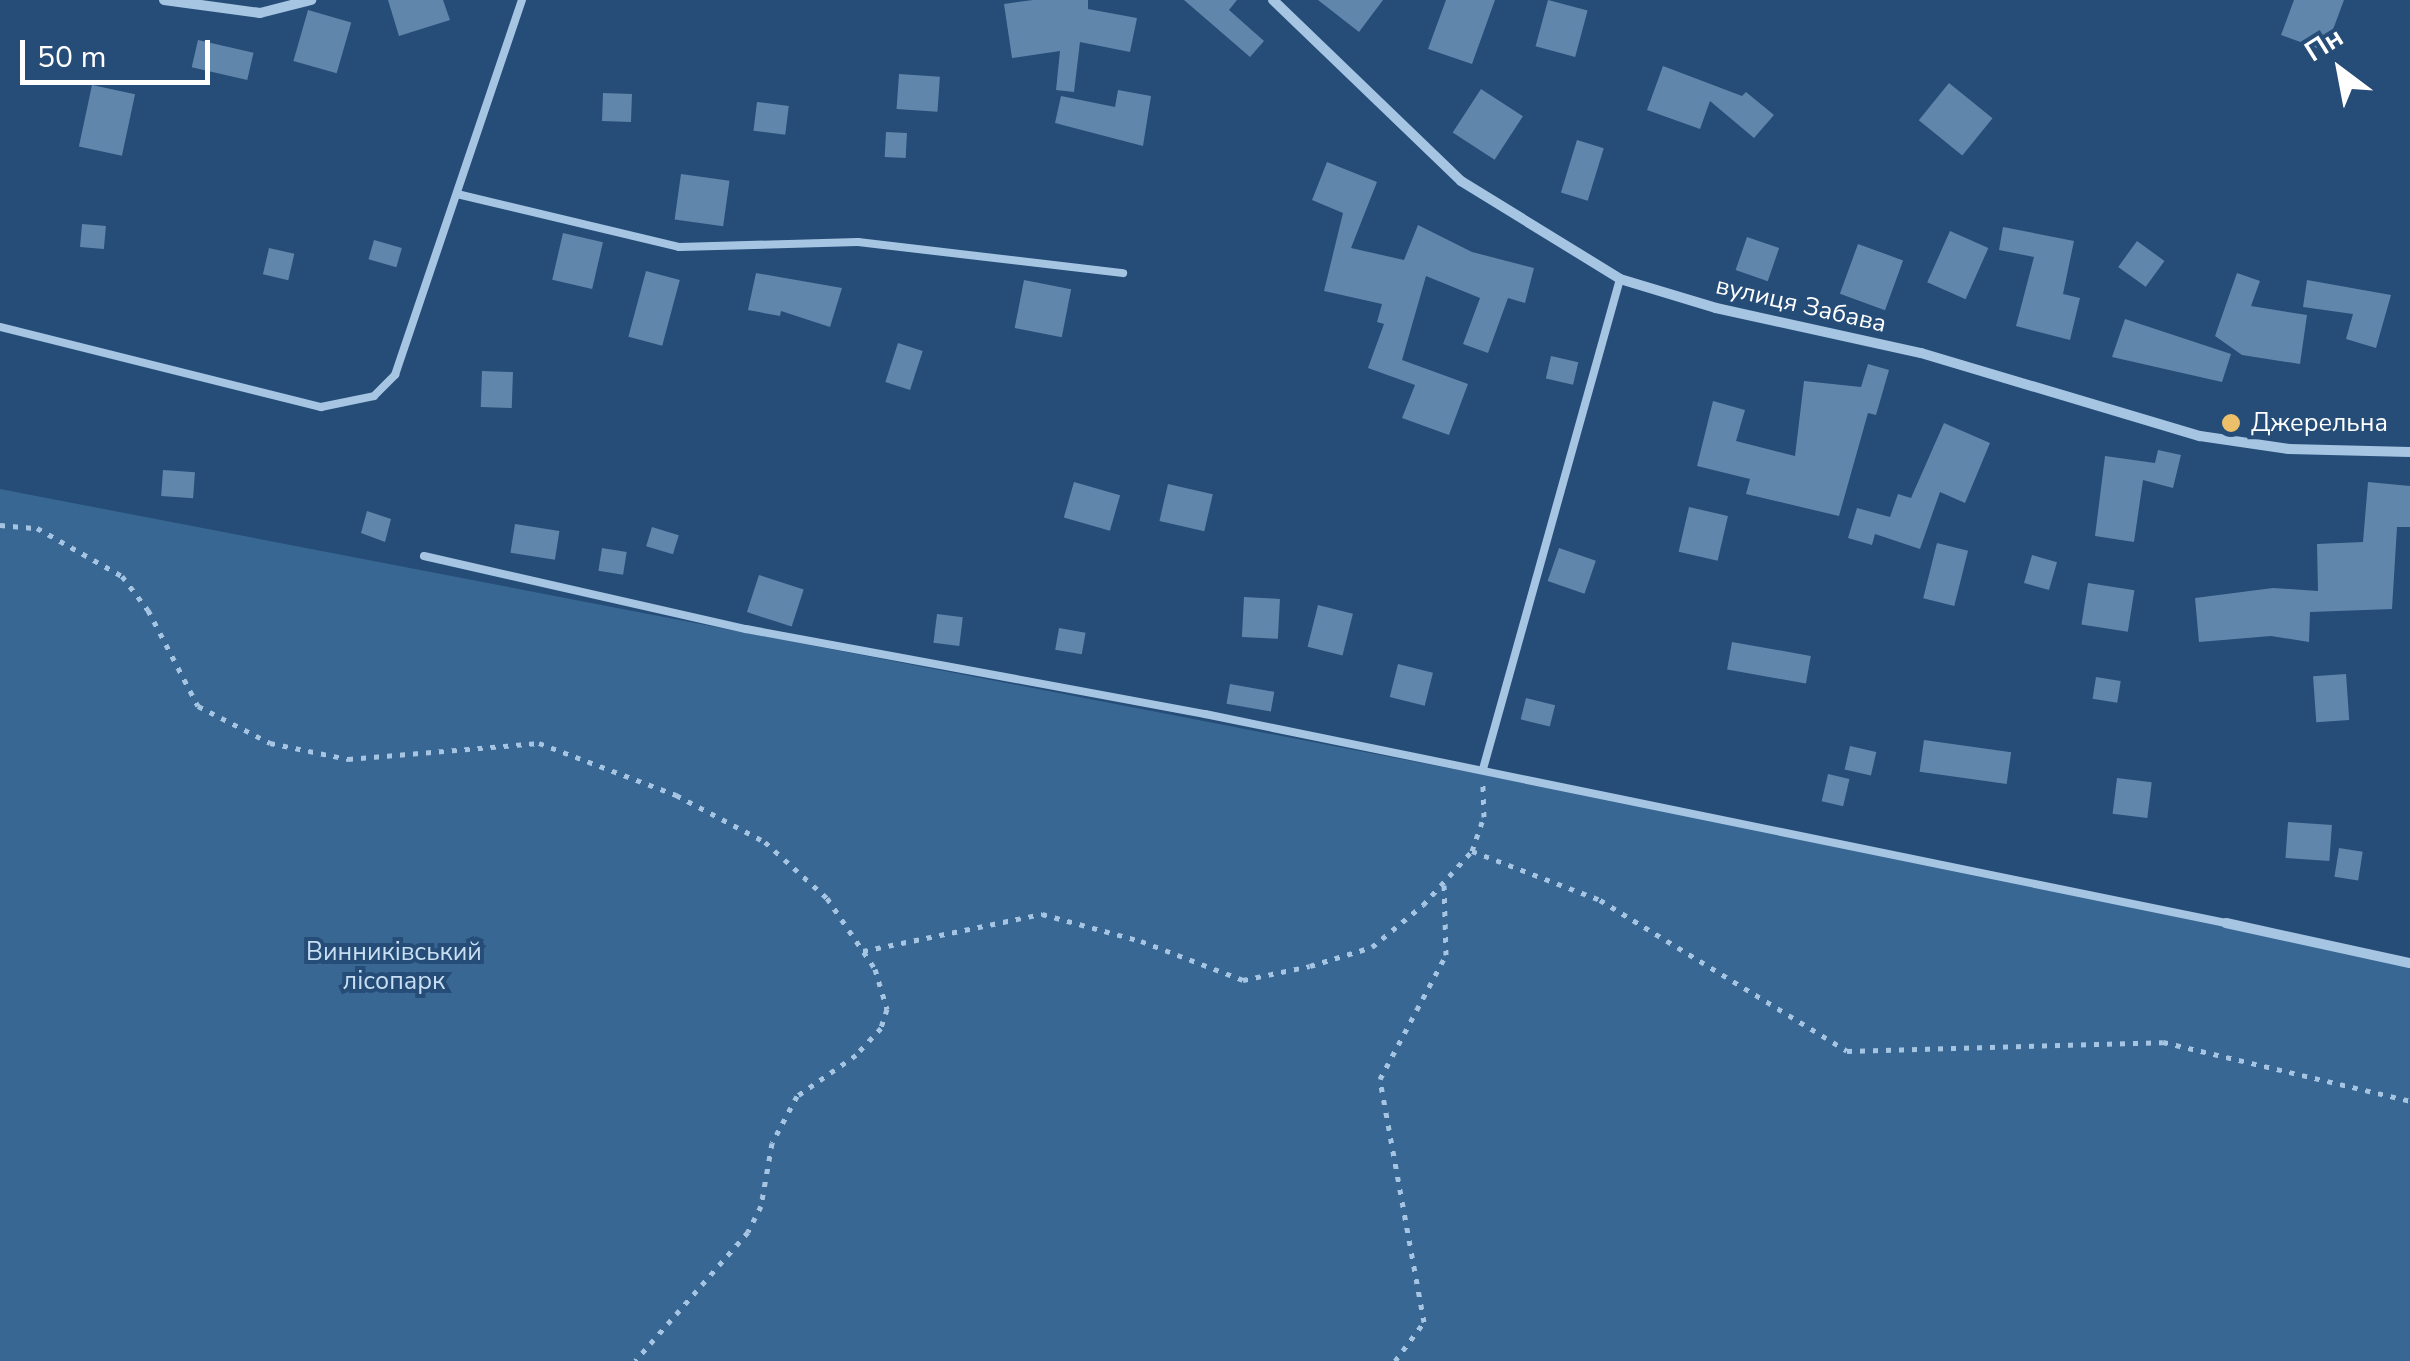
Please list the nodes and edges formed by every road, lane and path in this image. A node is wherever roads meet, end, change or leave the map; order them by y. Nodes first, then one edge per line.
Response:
1 (164, 0) edge
2 (311, 0) edge
3 (522, 0) edge
4 (1274, 0) edge
5 (457, 194) junction
6 (1122, 273) dead end
7 (1620, 279) junction
8 (0, 327) edge
9 (2410, 452) edge
10 (0, 524) edge
11 (424, 556) dead end
12 (1483, 769) junction
13 (1472, 851) junction
14 (1444, 882) junction
15 (2226, 924) joint
16 (863, 951) junction
17 (2410, 963) edge
18 (2410, 1101) edge
19 (636, 1361) edge
20 (1395, 1361) edge

1 - 2 street
3 - 5 lane
4 - 7 street, вулиця Забава
5 - 6 lane
5 - 8 lane
7 - 9 street, вулиця Забава
7 - 12 lane
10 - 16 path
11 - 12 lane
12 - 13 path
12 - 15 lane
13 - 14 path
13 - 18 path
14 - 16 path
14 - 20 path
15 - 17 street
16 - 19 path

